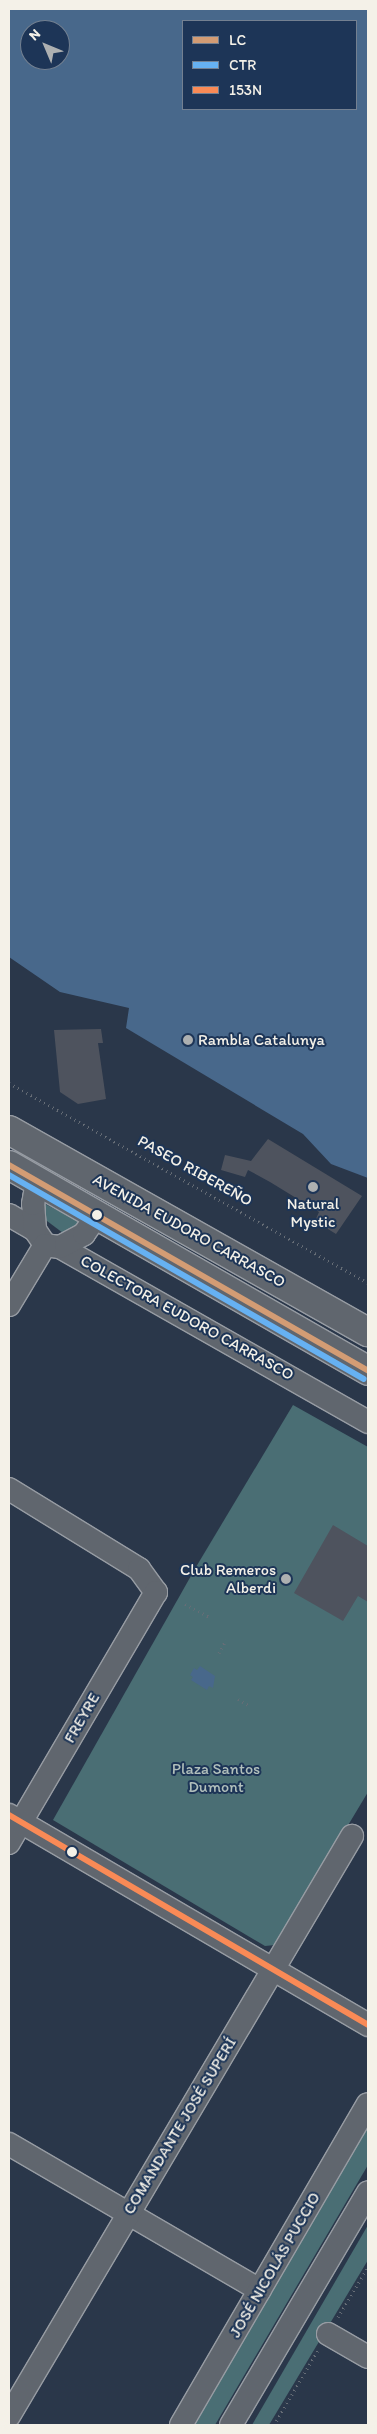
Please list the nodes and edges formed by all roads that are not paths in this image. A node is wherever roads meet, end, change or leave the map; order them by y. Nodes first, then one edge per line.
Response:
1 (9, 1130) edge
2 (9, 1165) edge
3 (37, 1182) junction
4 (9, 1215) edge
5 (96, 1217) junction
6 (47, 1240) junction
7 (9, 1305) edge
8 (368, 1332) edge
9 (368, 1371) edge
10 (368, 1422) edge
11 (9, 1490) edge
12 (15, 1818) edge
13 (352, 1836) dead end
14 (9, 1843) edge
15 (273, 1968) junction
16 (368, 2024) edge
17 (368, 2104) edge
18 (9, 2144) edge
19 (368, 2192) edge
20 (128, 2214) junction
21 (260, 2290) junction
22 (328, 2334) dead end
23 (368, 2357) edge
24 (9, 2416) edge
25 (181, 2425) edge
26 (231, 2425) edge

1 - 8 main road, AVENIDA EUDORO CARRASCO
2 - 3 main road, AVENIDA EUDORO CARRASCO
3 - 5 main road, AVENIDA EUDORO CARRASCO
3 - 6 street
4 - 6 street, COLECTORA EUDORO CARRASCO
5 - 6 street
5 - 9 main road, AVENIDA EUDORO CARRASCO
6 - 7 street
6 - 10 street, COLECTORA EUDORO CARRASCO
11 - 12 street, FREYRE
12 - 14 street, FREYRE
12 - 15 street
13 - 15 street, COMANDANTE JOSÉ SUPERÍ
15 - 16 street
15 - 20 street, COMANDANTE JOSÉ SUPERÍ
17 - 21 street, JOSÉ NICOLÁS PUCCIO
18 - 20 street
19 - 26 street
20 - 21 street
20 - 24 street, COMANDANTE JOSÉ SUPERÍ
21 - 25 street, JOSÉ NICOLÁS PUCCIO
22 - 23 street

